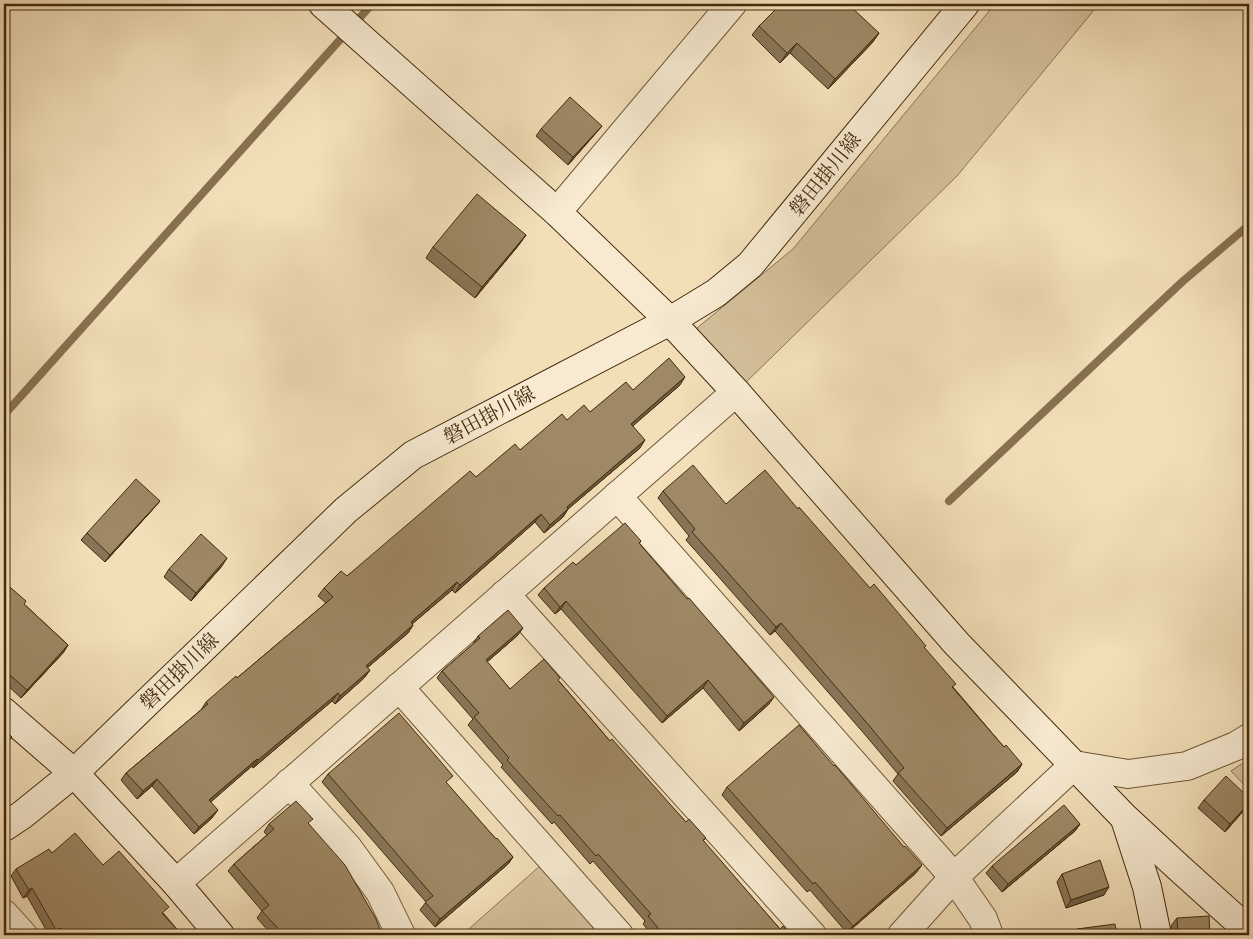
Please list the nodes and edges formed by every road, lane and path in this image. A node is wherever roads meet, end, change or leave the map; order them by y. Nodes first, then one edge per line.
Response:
1 (323, 4) edge
2 (732, 4) edge
3 (965, 4) edge
4 (557, 212) junction
5 (670, 321) junction
6 (736, 392) junction
7 (616, 496) junction
8 (505, 594) junction
9 (399, 687) junction
10 (4, 712) edge
11 (1249, 738) edge
12 (1074, 765) junction
13 (74, 773) junction
14 (289, 783) junction
15 (1124, 816) junction
16 (4, 827) edge
17 (954, 877) junction
18 (176, 883) junction
19 (4, 914) edge
20 (1249, 931) edge
21 (23, 935) edge
22 (220, 935) edge
23 (401, 935) edge
24 (619, 935) edge
25 (812, 935) edge
26 (902, 935) edge
27 (989, 935) edge
28 (1157, 935) edge

1 - 4 street
2 - 4 street
3 - 5 street, 磐田掛川線
4 - 5 street
5 - 6 street
5 - 13 street, 磐田掛川線
6 - 7 street
6 - 12 street
7 - 8 street
7 - 17 street
8 - 9 street
8 - 25 street
9 - 14 street
9 - 24 street
10 - 13 street
11 - 12 street
12 - 15 street
12 - 17 street
13 - 16 street, 磐田掛川線
13 - 18 street
14 - 18 street
14 - 23 street
15 - 20 street
15 - 28 street
17 - 26 street
17 - 27 street
18 - 22 street
19 - 21 street

